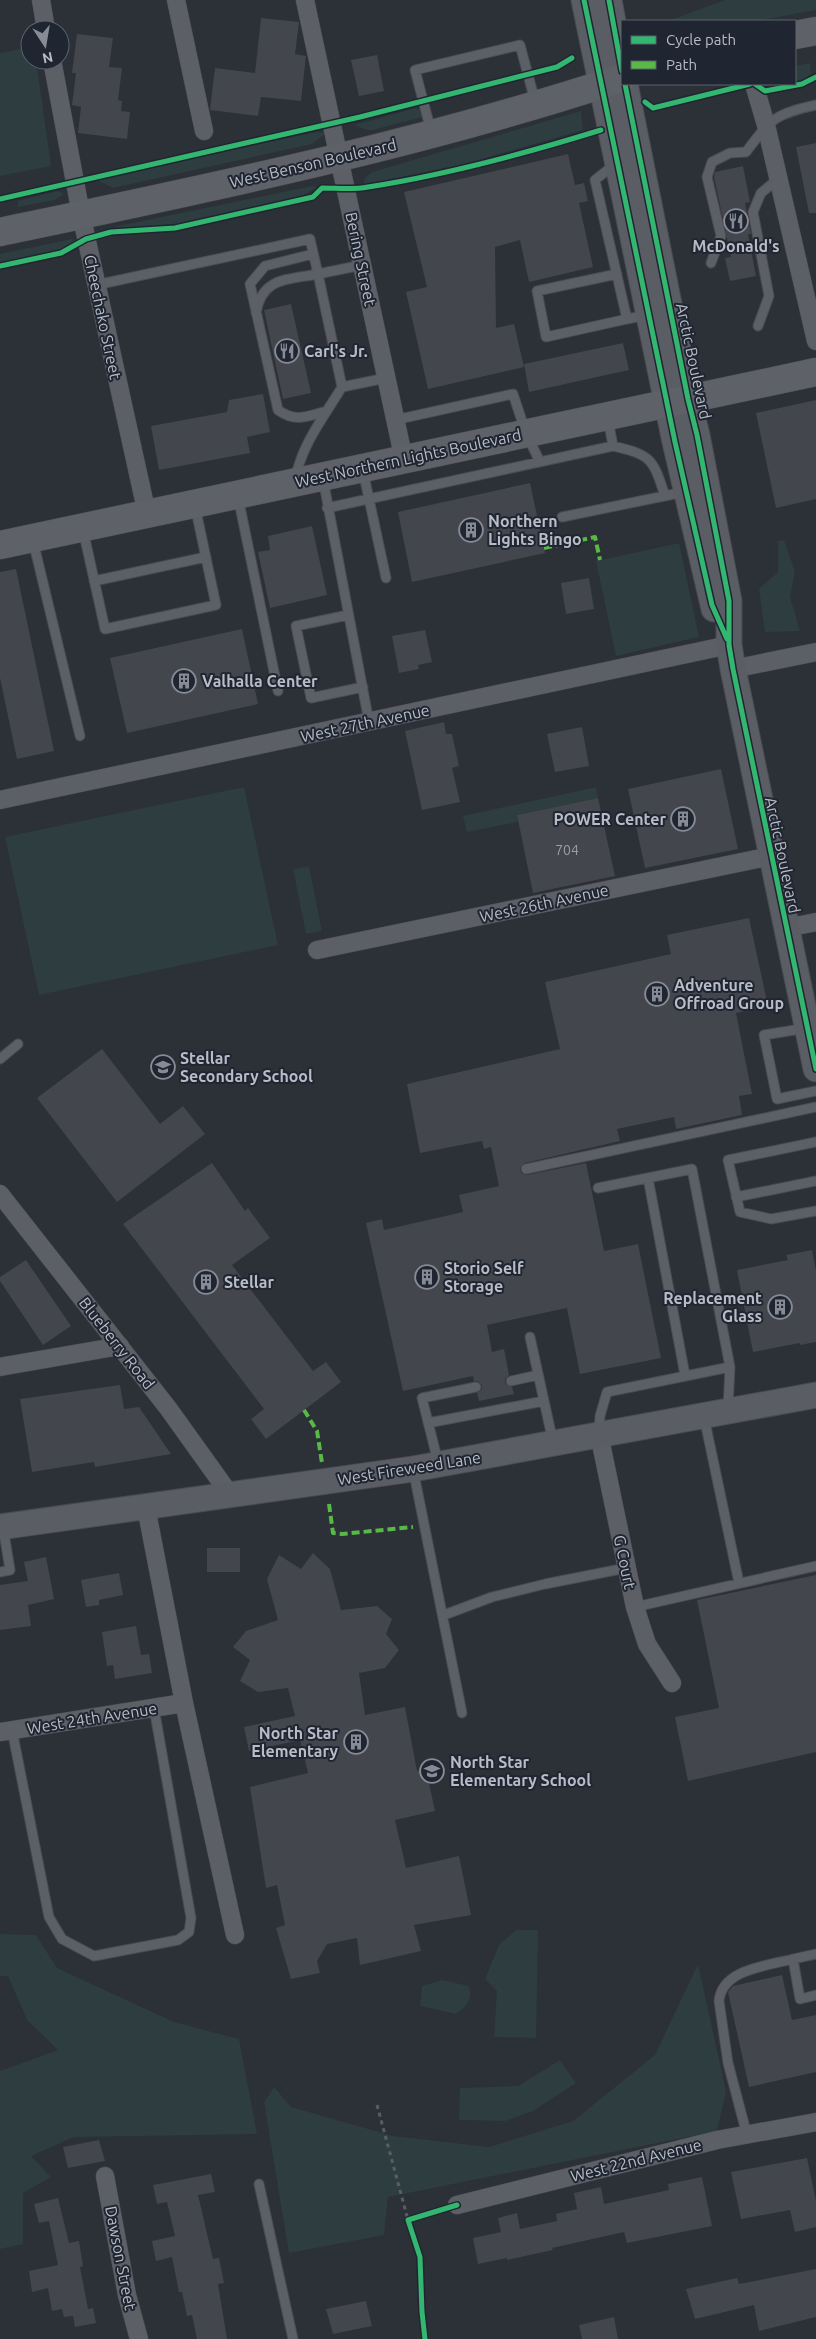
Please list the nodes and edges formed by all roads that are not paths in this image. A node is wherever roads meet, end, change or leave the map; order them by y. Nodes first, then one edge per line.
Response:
1 (41, 0) edge
2 (176, 0) edge
3 (305, 0) edge
4 (584, 0) edge
5 (609, 0) edge
6 (44, 20) edge
7 (816, 31) edge
8 (796, 35) edge
9 (54, 70) edge
10 (618, 79) edge
11 (754, 85) edge
12 (536, 104) junction
13 (816, 105) edge
14 (766, 125) junction
15 (204, 131) dead end
16 (432, 134) junction
17 (339, 158) junction
18 (778, 178) junction
19 (81, 214) junction
20 (0, 232) edge
21 (623, 251) junction
22 (313, 254) junction
23 (711, 263) dead end
24 (362, 265) junction
25 (318, 274) junction
26 (617, 274) junction
27 (96, 285) junction
28 (256, 314) junction
29 (638, 317) junction
30 (758, 326) dead end
31 (816, 341) edge
32 (816, 372) edge
33 (386, 378) junction
34 (342, 387) junction
35 (678, 402) junction
36 (328, 411) junction
37 (608, 416) junction
38 (395, 420) junction
39 (526, 434) junction
40 (613, 446) junction
41 (404, 460) junction
42 (540, 462) junction
43 (363, 468) junction
44 (322, 476) junction
45 (294, 482) junction
46 (238, 494) junction
47 (676, 494) junction
48 (370, 499) junction
49 (194, 504) junction
50 (327, 508) junction
51 (147, 514) junction
52 (562, 517) dead end
53 (83, 527) junction
54 (32, 538) junction
55 (0, 545) edge
56 (206, 557) junction
57 (386, 578) dead end
58 (94, 581) junction
59 (348, 615) junction
60 (816, 652) edge
61 (731, 657) junction
62 (363, 688) junction
63 (278, 691) dead end
64 (369, 722) junction
65 (80, 736) dead end
66 (0, 800) edge
67 (771, 856) junction
68 (816, 922) edge
69 (786, 928) junction
70 (317, 950) dead end
71 (807, 1028) junction
72 (18, 1044) dead end
73 (0, 1059) edge
74 (816, 1069) edge
75 (816, 1091) edge
76 (816, 1107) edge
77 (816, 1142) edge
78 (526, 1169) dead end
79 (648, 1178) junction
80 (816, 1180) edge
81 (598, 1188) dead end
82 (0, 1194) edge
83 (736, 1198) junction
84 (816, 1211) edge
85 (530, 1337) dead end
86 (120, 1346) junction
87 (730, 1367) junction
88 (0, 1368) edge
89 (538, 1375) junction
90 (685, 1376) junction
91 (511, 1381) dead end
92 (476, 1387) dead end
93 (816, 1395) edge
94 (544, 1401) junction
95 (716, 1413) junction
96 (428, 1423) junction
97 (599, 1434) junction
98 (553, 1443) junction
99 (438, 1464) junction
100 (413, 1469) junction
101 (231, 1496) junction
102 (146, 1507) junction
103 (2, 1527) edge
104 (816, 1566) edge
105 (626, 1568) junction
106 (0, 1572) edge
107 (739, 1583) junction
108 (634, 1607) junction
109 (444, 1615) junction
110 (672, 1683) dead end
111 (184, 1703) junction
112 (154, 1708) junction
113 (462, 1713) dead end
114 (6, 1731) edge
115 (234, 1935) dead end
116 (816, 1954) edge
117 (792, 1959) junction
118 (816, 1995) edge
119 (816, 2122) edge
120 (747, 2135) junction
121 (105, 2176) dead end
122 (259, 2184) dead end
123 (457, 2205) dead end
124 (139, 2339) edge
125 (293, 2339) edge

1 - 6 street
2 - 15 street
3 - 17 street, Bering Street
4 - 10 main road, Arctic Boulevard
5 - 10 main road, Arctic Boulevard
7 - 8 main road
9 - 19 street, Cheechako Street
10 - 12 main road, West Benson Boulevard
10 - 21 main road, Arctic Boulevard
10 - 35 main road, Arctic Boulevard
11 - 14 street
12 - 16 main road, West Benson Boulevard
12 - 16 lane
13 - 14 lane
14 - 18 street
14 - 23 lane
16 - 17 main road, West Benson Boulevard
17 - 19 main road, West Benson Boulevard
17 - 24 street, Bering Street
18 - 30 lane
18 - 31 street
19 - 20 main road, West Benson Boulevard
19 - 27 street, Cheechako Street
21 - 26 lane
21 - 29 main road, Arctic Boulevard
22 - 25 lane
22 - 27 lane
22 - 28 lane
24 - 25 lane
24 - 33 street, Bering Street
25 - 28 lane
25 - 34 lane
26 - 29 lane
26 - 29 lane
27 - 51 street, Cheechako Street
28 - 36 lane
29 - 35 main road, Arctic Boulevard
32 - 35 main road, West Northern Lights Boulevard
33 - 34 lane
33 - 38 street, Bering Street
34 - 36 lane
35 - 37 main road, West Northern Lights Boulevard
35 - 47 main road, Arctic Boulevard
35 - 61 main road, Arctic Boulevard
36 - 45 lane
37 - 39 main road, West Northern Lights Boulevard
37 - 40 lane
38 - 39 lane
38 - 41 street, Bering Street
39 - 41 main road, West Northern Lights Boulevard
39 - 42 lane
40 - 42 lane
40 - 47 lane
41 - 43 main road, West Northern Lights Boulevard
42 - 48 lane
43 - 44 main road, West Northern Lights Boulevard
43 - 48 lane
44 - 45 main road, West Northern Lights Boulevard
44 - 50 lane
45 - 46 main road, West Northern Lights Boulevard
46 - 49 main road, West Northern Lights Boulevard
46 - 63 lane
47 - 52 lane
47 - 61 main road, Arctic Boulevard
48 - 50 lane
48 - 57 lane
49 - 51 main road, West Northern Lights Boulevard
49 - 56 lane
50 - 59 lane
51 - 53 main road, West Northern Lights Boulevard
53 - 54 main road, West Northern Lights Boulevard
53 - 58 lane
54 - 55 main road, West Northern Lights Boulevard
54 - 65 lane
56 - 58 lane
56 - 58 lane
59 - 62 lane
59 - 62 lane
60 - 61 street, West 27th Avenue
61 - 64 street, West 27th Avenue
61 - 67 main road, Arctic Boulevard
62 - 64 lane
64 - 66 street, West 27th Avenue
67 - 69 main road, Arctic Boulevard
67 - 70 street, West 26th Avenue
68 - 69 street
69 - 71 main road, Arctic Boulevard
71 - 74 main road, Arctic Boulevard
71 - 75 lane
72 - 73 lane
76 - 78 lane
77 - 83 lane
79 - 81 lane
79 - 87 lane
79 - 90 lane
80 - 83 lane
82 - 86 street, Blueberry Road
83 - 84 lane
85 - 89 lane
86 - 88 street
86 - 101 street, Blueberry Road
87 - 90 lane
87 - 95 lane
89 - 91 lane
89 - 94 lane
90 - 97 lane
92 - 96 lane
93 - 95 main road, West Fireweed Lane
94 - 96 lane
94 - 98 lane
95 - 97 main road, West Fireweed Lane
95 - 107 lane
96 - 99 lane
97 - 98 main road, West Fireweed Lane
97 - 105 street, G Court
98 - 99 main road, West Fireweed Lane
99 - 100 main road, West Fireweed Lane
100 - 101 main road, West Fireweed Lane
100 - 109 lane
101 - 102 main road, West Fireweed Lane
102 - 103 main road, West Fireweed Lane
102 - 111 street
103 - 106 lane
104 - 107 lane
105 - 108 street, G Court
105 - 109 lane
107 - 108 lane
108 - 110 street, G Court
109 - 113 lane
111 - 112 street, West 24th Avenue
111 - 115 street
112 - 114 street, West 24th Avenue
112 - 114 lane
116 - 117 lane
117 - 118 lane
117 - 120 lane
119 - 120 street, West 22nd Avenue
120 - 123 street, West 22nd Avenue
121 - 124 street, Dawson Street
122 - 125 lane

